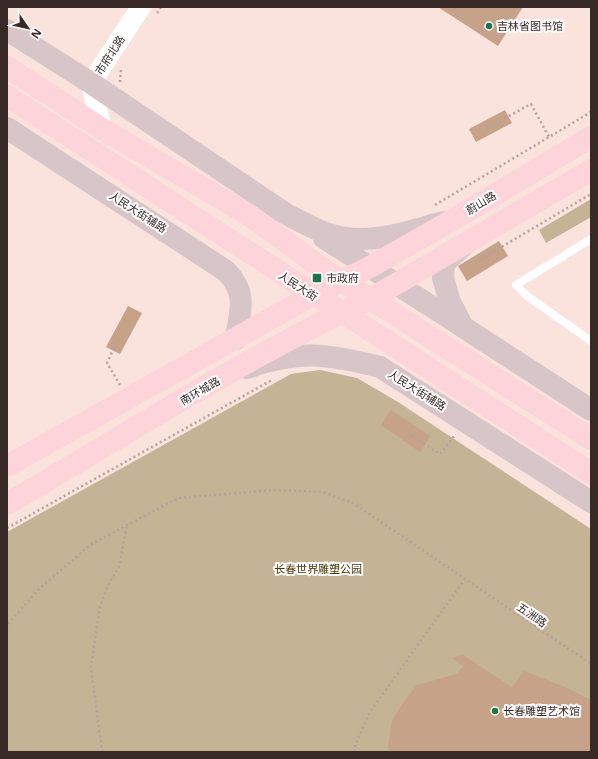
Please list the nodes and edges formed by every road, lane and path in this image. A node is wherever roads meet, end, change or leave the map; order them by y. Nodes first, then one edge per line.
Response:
1 (161, 7) edge
2 (147, 13) edge
3 (7, 30) edge
4 (125, 63) dead end
5 (7, 66) edge
6 (91, 83) junction
7 (122, 84) dead end
8 (7, 96) edge
9 (591, 112) edge
10 (7, 128) edge
11 (487, 128) dead end
12 (102, 129) junction
13 (591, 136) edge
14 (549, 138) junction
15 (591, 170) edge
16 (591, 194) edge
17 (430, 208) dead end
18 (286, 214) junction
19 (456, 218) junction
20 (526, 228) dead end
21 (533, 228) junction
22 (472, 238) junction
23 (591, 239) edge
24 (476, 262) dead end
25 (370, 267) junction
26 (341, 280) junction
27 (395, 284) junction
28 (313, 295) junction
29 (372, 298) junction
30 (341, 312) junction
31 (463, 327) junction
32 (118, 339) dead end
33 (236, 339) junction
34 (591, 341) edge
35 (277, 377) dead end
36 (222, 378) junction
37 (127, 382) dead end
38 (121, 386) junction
39 (114, 389) dead end
40 (591, 410) edge
41 (456, 433) dead end
42 (411, 435) dead end
43 (591, 439) edge
44 (7, 466) edge
45 (591, 473) edge
46 (591, 502) edge
47 (7, 504) edge
48 (127, 524) junction
49 (7, 528) edge
50 (465, 579) junction
51 (7, 629) edge
52 (591, 664) edge
53 (102, 752) edge
54 (355, 752) edge

1 - 2 path
2 - 6 street, 市府北路
3 - 6 main road
4 - 7 path
5 - 12 main road
6 - 12 street, 市府北路
6 - 18 main road
8 - 28 main road, 人民大街
9 - 14 path
10 - 33 main road, 人民大街辅路
11 - 14 path
12 - 26 main road
13 - 19 main road, 蔚山路
14 - 17 path
15 - 22 main road
16 - 21 path
18 - 19 main road
18 - 25 main road
19 - 25 main road, 蔚山路
20 - 21 path
21 - 24 path
22 - 27 main road
22 - 31 main road
23 - 34 lane
25 - 26 main road
25 - 27 main road
26 - 28 main road
26 - 29 main road
27 - 29 main road, 南环城路
27 - 31 main road
28 - 30 main road, 人民大街
28 - 33 main road
29 - 30 main road, 南环城路
29 - 43 main road
30 - 36 main road, 南环城路
30 - 45 main road, 人民大街
31 - 40 main road
32 - 38 path
33 - 44 main road
35 - 49 path
36 - 46 main road, 人民大街辅路
36 - 47 main road, 南环城路
37 - 38 path
38 - 39 path
41 - 42 path
48 - 50 path, 五洲路
48 - 51 path, 五洲路
48 - 53 path
50 - 52 path, 五洲路
50 - 54 path

